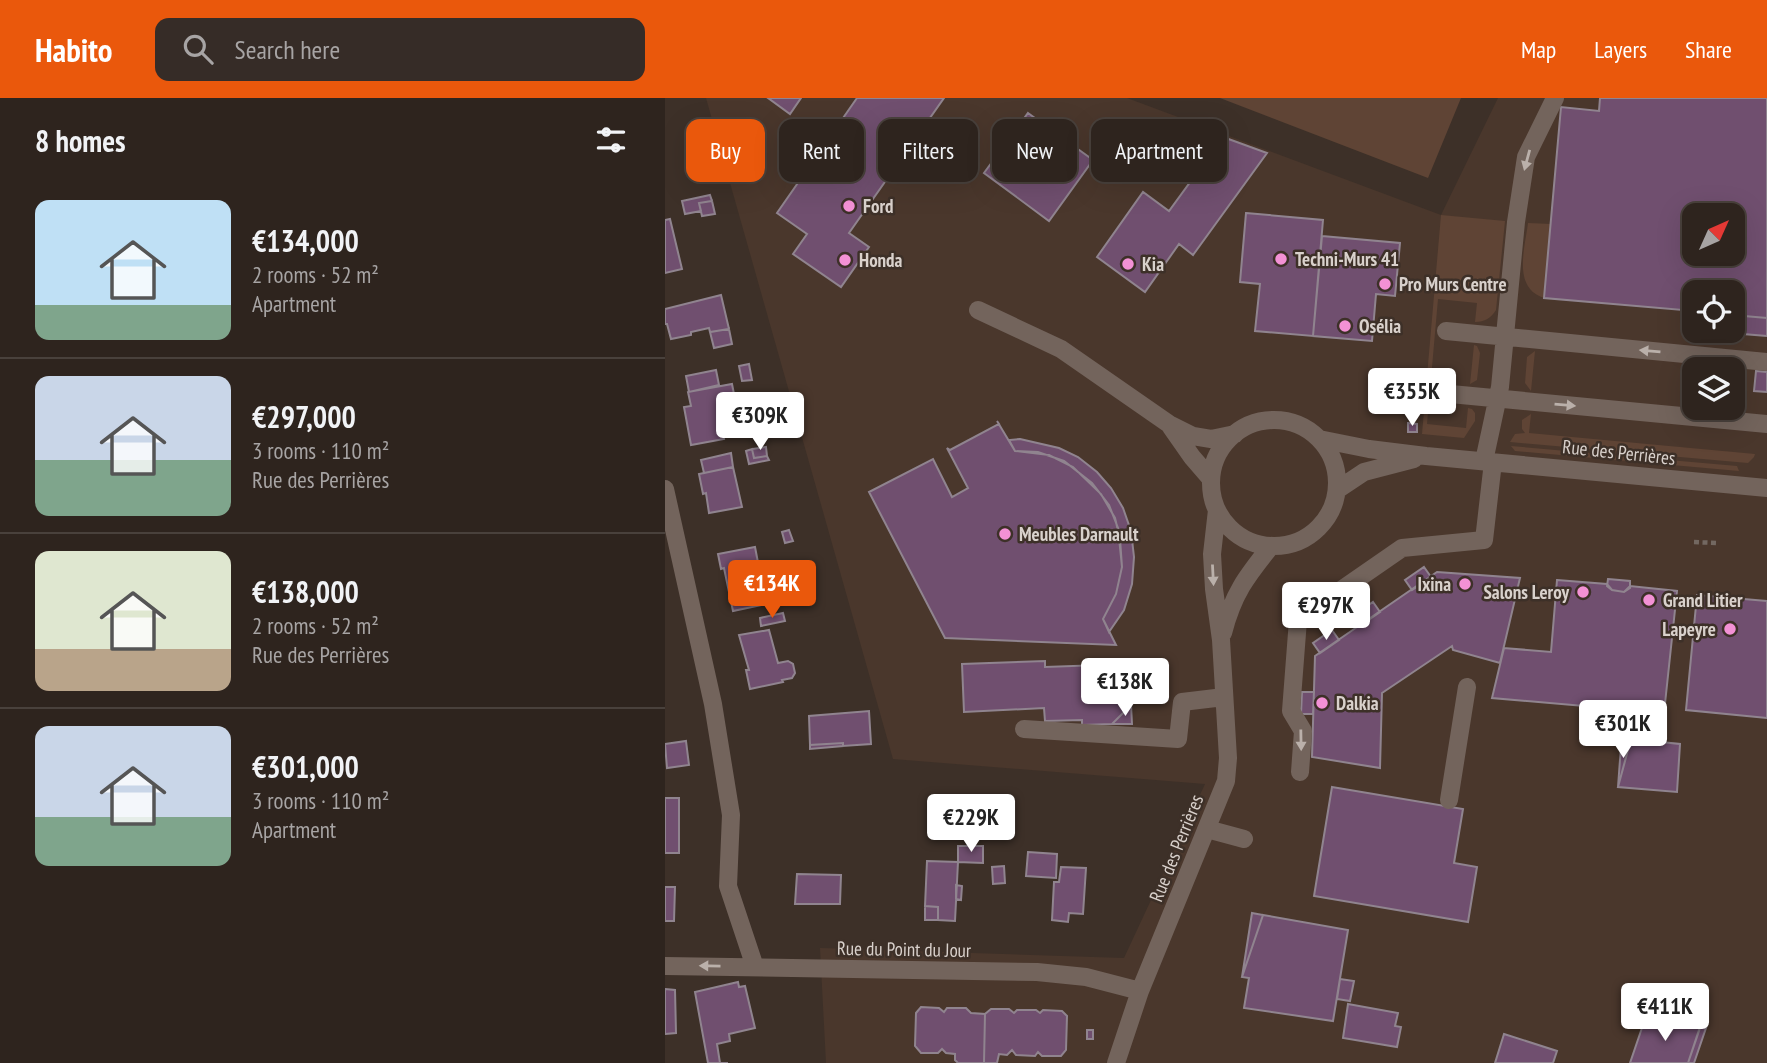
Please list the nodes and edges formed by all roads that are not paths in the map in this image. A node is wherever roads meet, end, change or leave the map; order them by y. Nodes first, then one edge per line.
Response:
1 (1555, 98) edge
2 (978, 310) dead end
3 (1445, 331) dead end
4 (1505, 337) junction
5 (1767, 362) edge
6 (1440, 393) dead end
7 (1497, 399) junction
8 (1169, 424) junction
9 (1767, 424) edge
10 (1235, 434) junction
11 (1319, 439) junction
12 (1426, 456) junction
13 (1489, 461) junction
14 (1211, 479) junction
15 (1767, 488) edge
16 (665, 489) edge
17 (1337, 490) junction
18 (1217, 510) junction
19 (1271, 546) junction
20 (1221, 640) junction
21 (1467, 687) dead end
22 (1224, 697) junction
23 (1024, 729) dead end
24 (1300, 772) dead end
25 (1449, 800) dead end
26 (1206, 829) junction
27 (1244, 839) dead end
28 (665, 966) edge
29 (755, 967) junction
30 (1140, 991) junction
31 (1116, 1063) edge

1 -> 4 street
2 - 8 street
3 - 4 street
5 -> 4 street
4 - 7 street
6 - 7 street
7 -> 9 street
7 - 13 street
8 - 10 street
8 - 14 street
10 - 11 street
10 - 14 street
11 - 12 street, Rue des Perrières
11 - 17 street
12 - 13 street, Rue des Perrières
12 - 17 street, Rue des Perrières
13 - 15 street, Rue des Perrières
13 -> 24 street
14 - 18 street
16 - 29 street
17 - 19 street
18 - 19 street
18 -> 20 street, Rue des Perrières
19 - 20 street, Rue des Perrières
20 - 22 street, Rue des Perrières
21 - 25 street
22 - 23 street
22 - 26 street, Rue des Perrières
26 - 27 street
26 - 30 street, Rue des Perrières
29 -> 28 street, Rue du Point du Jour
29 - 30 street, Rue du Point du Jour
30 - 31 street, Rue des Perrières

